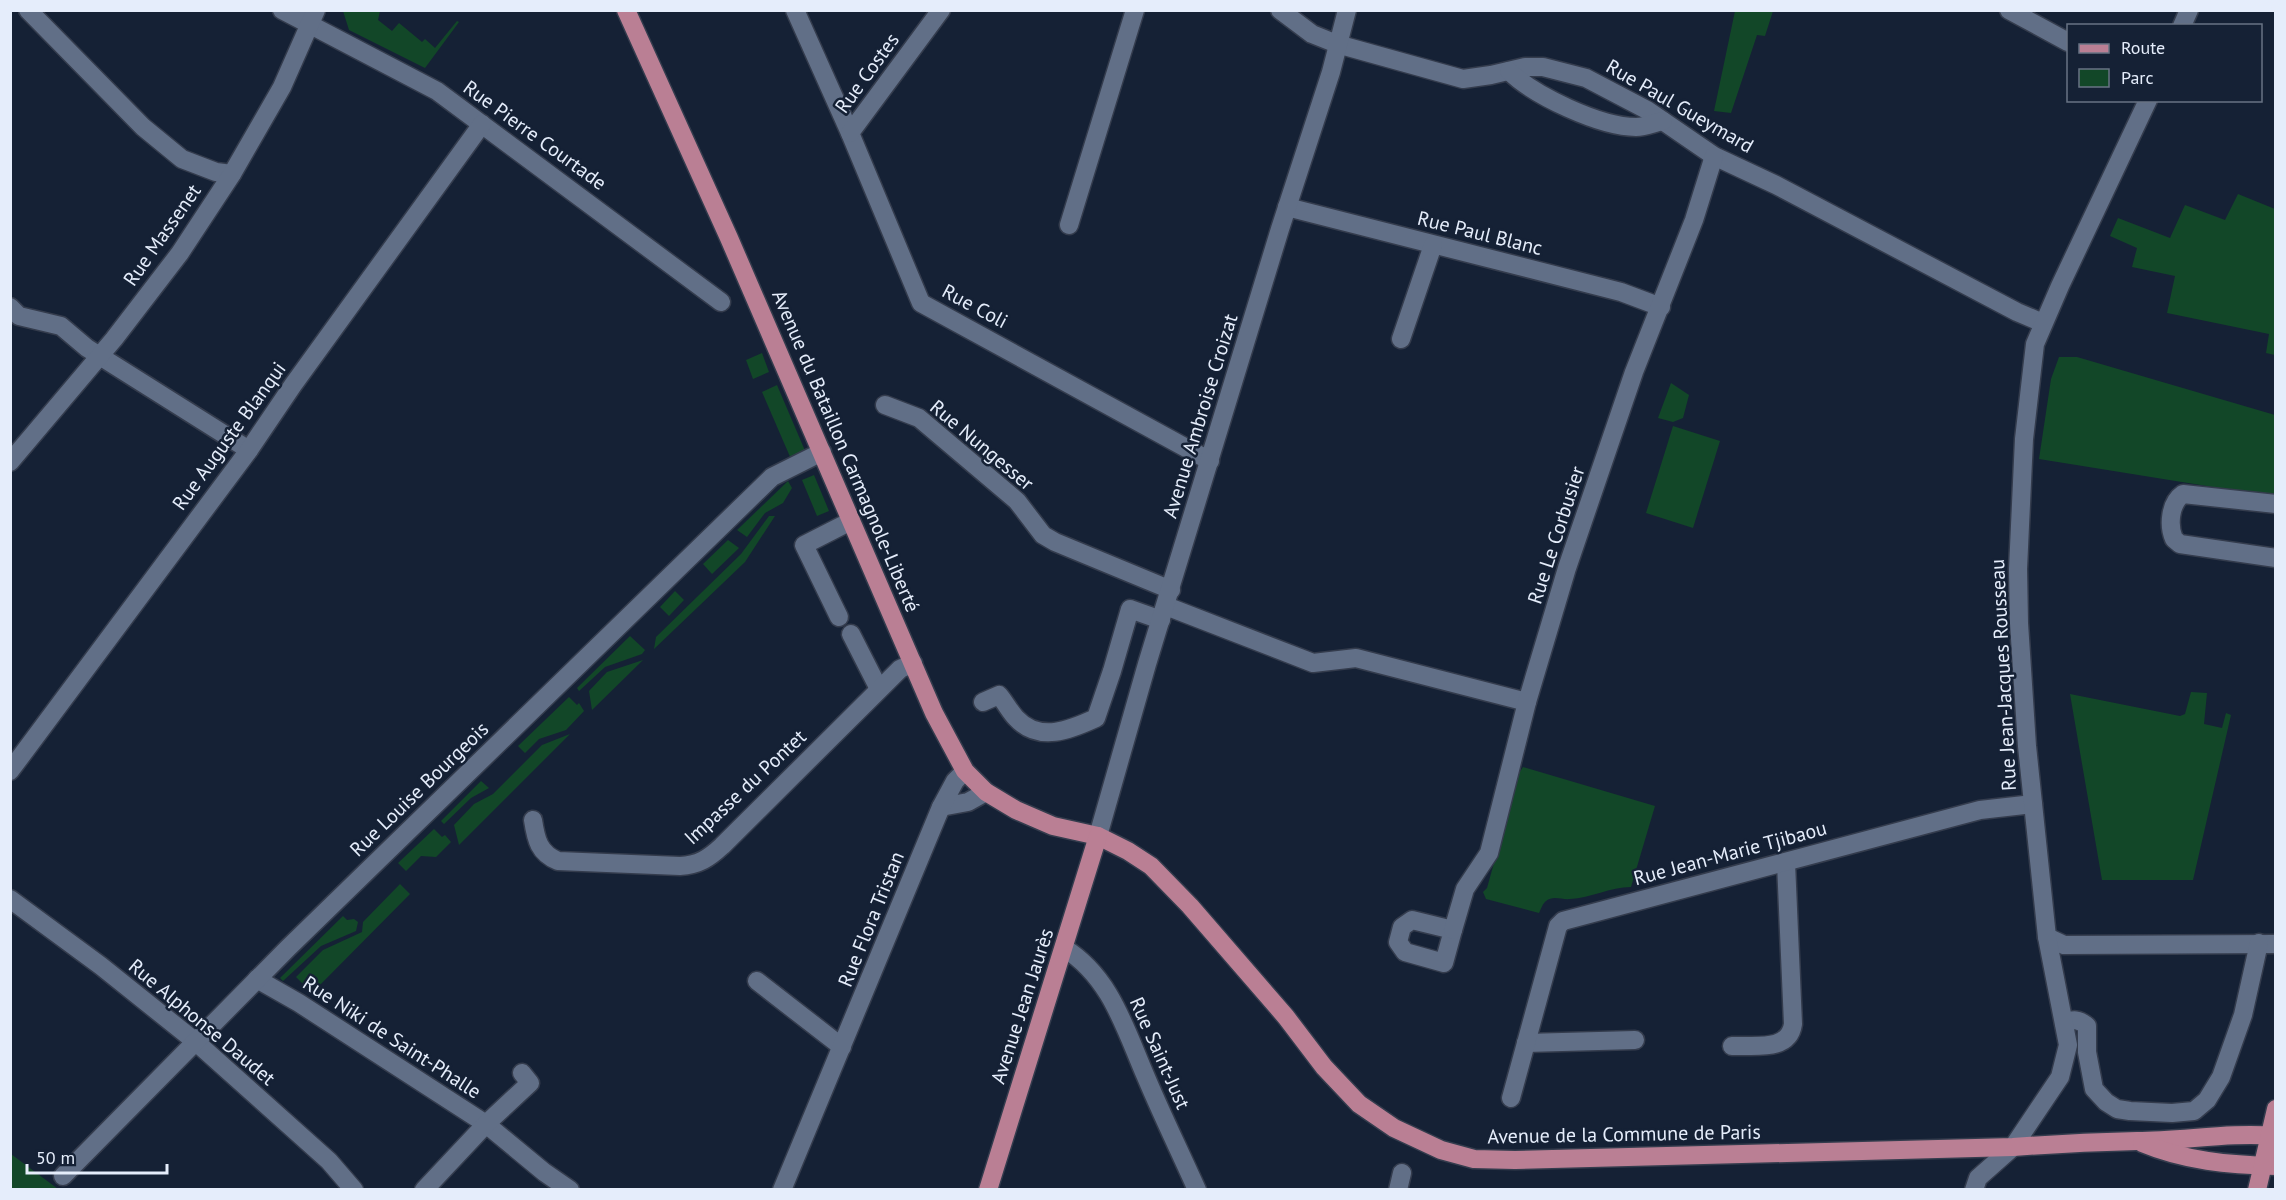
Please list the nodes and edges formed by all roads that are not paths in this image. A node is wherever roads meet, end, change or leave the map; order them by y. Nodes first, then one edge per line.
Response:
1 (28, 10) edge
2 (282, 10) edge
3 (626, 10) edge
4 (941, 10) edge
5 (1135, 10) edge
6 (1280, 10) edge
7 (1347, 10) edge
8 (2009, 10) edge
9 (798, 17) edge
10 (312, 18) edge
11 (2067, 41) edge
12 (1337, 44) junction
13 (1509, 71) junction
14 (2147, 102) edge
15 (1663, 121) junction
16 (482, 124) junction
17 (850, 133) junction
18 (1714, 156) junction
19 (232, 174) junction
20 (1287, 207) junction
21 (1069, 225) dead end
22 (1433, 244) junction
23 (722, 302) dead end
24 (10, 307) edge
25 (1661, 307) junction
26 (2043, 322) junction
27 (1401, 339) dead end
28 (99, 356) junction
29 (885, 405) dead end
30 (249, 450) junction
31 (822, 452) junction
32 (1210, 461) junction
33 (10, 462) edge
34 (2276, 504) edge
35 (851, 521) junction
36 (2276, 558) edge
37 (1166, 606) junction
38 (838, 617) dead end
39 (850, 634) dead end
40 (913, 663) junction
41 (879, 689) junction
42 (983, 702) dead end
43 (1527, 702) junction
44 (10, 771) edge
45 (966, 771) junction
46 (986, 792) junction
47 (2033, 804) junction
48 (941, 807) junction
49 (533, 820) dead end
50 (1098, 836) junction
51 (1786, 863) junction
52 (10, 899) edge
53 (1453, 930) dead end
54 (2047, 937) junction
55 (2267, 944) edge
56 (1064, 948) junction
57 (257, 980) junction
58 (756, 981) dead end
59 (2064, 1023) junction
60 (1635, 1040) dead end
61 (196, 1042) junction
62 (1526, 1042) junction
63 (1732, 1046) dead end
64 (842, 1047) junction
65 (522, 1073) dead end
66 (1511, 1098) dead end
67 (2276, 1109) edge
68 (486, 1124) junction
69 (2273, 1141) edge
70 (2137, 1142) junction
71 (2013, 1147) junction
72 (2269, 1166) edge
73 (63, 1176) dead end
74 (354, 1190) edge
75 (424, 1190) edge
76 (570, 1190) edge
77 (782, 1190) edge
78 (988, 1190) edge
79 (1197, 1190) edge
80 (1974, 1190) edge
81 (2257, 1190) edge

1 - 19 street
2 - 10 street, Rue Pierre Courtade
3 - 31 main road, Avenue du Bataillon Carmagnole-Liberté
4 - 17 street, Rue Costes
5 - 21 street
6 - 12 street, Rue Paul Gueymard
7 - 12 street, Avenue Ambroise Croizat
8 - 11 street
9 - 17 street, Rue Coli
10 - 16 street, Rue Pierre Courtade
10 - 19 street, Rue Massenet
12 - 13 street, Rue Paul Gueymard
12 - 20 street, Avenue Ambroise Croizat
13 - 15 street, Rue Paul Gueymard
13 - 15 street
14 - 26 street, Rue Jean-Jacques Rousseau
15 - 18 street, Rue Paul Gueymard
16 - 23 street, Rue Pierre Courtade
16 - 30 street, Rue Auguste Blanqui
17 - 32 street, Rue Coli
18 - 25 street, Rue Le Corbusier
18 - 26 street, Rue Paul Gueymard
19 - 28 street, Rue Massenet
20 - 22 street, Rue Paul Blanc
20 - 32 street, Avenue Ambroise Croizat
22 - 25 street, Rue Paul Blanc
22 - 27 street
24 - 28 street
25 - 43 street, Rue Le Corbusier
26 - 47 street, Rue Jean-Jacques Rousseau
28 - 30 street
28 - 33 street, Rue Massenet
29 - 37 street, Rue Nungesser
30 - 44 street, Rue Auguste Blanqui
31 - 35 main road, Avenue du Bataillon Carmagnole-Liberté
31 - 57 street, Rue Louise Bourgeois
32 - 37 street, Avenue Ambroise Croizat
34 - 36 street
35 - 38 street
35 - 40 main road, Avenue du Bataillon Carmagnole-Liberté
37 - 42 street
37 - 43 street
37 - 50 street, Avenue Ambroise Croizat
39 - 41 street
40 - 41 street, Impasse du Pontet
40 - 45 main road, Avenue du Bataillon Carmagnole-Liberté
41 - 49 street, Impasse du Pontet
43 - 53 street, Rue Le Corbusier
45 - 46 main road, Avenue du Bataillon Carmagnole-Liberté
45 - 48 street, Rue Flora Tristan
46 - 48 street
46 - 50 main road, Avenue du Bataillon Carmagnole-Liberté
47 - 51 street, Rue Jean-Marie Tjibaou
47 - 54 street, Rue Jean-Jacques Rousseau
48 - 64 street, Rue Flora Tristan
50 - 56 main road, Avenue Jean Jaurès
50 - 71 main road, Avenue de la Commune de Paris
51 - 62 street, Rue Jean-Marie Tjibaou
51 - 63 street
52 - 61 street, Rue Alphonse Daudet
54 - 55 street
54 - 59 street, Rue Jean-Jacques Rousseau
55 - 59 street
56 - 78 main road, Avenue Jean Jaurès
56 - 79 street, Rue Saint-Just
57 - 61 street, Rue Louise Bourgeois
57 - 68 street, Rue Niki de Saint-Phalle
58 - 64 street
59 - 71 street, Rue Jean-Jacques Rousseau
60 - 62 street
61 - 73 street, Rue Louise Bourgeois
61 - 74 street, Rue Alphonse Daudet
62 - 66 street, Rue Jean-Marie Tjibaou
64 - 77 street, Rue Flora Tristan
65 - 68 street
67 - 69 main road
68 - 75 street, Rue Niki de Saint-Phalle
68 - 76 street
69 - 70 main road, Avenue de la Commune de Paris
69 - 72 main road
70 - 71 main road, Avenue de la Commune de Paris
70 - 72 main road, Avenue de la Commune de Paris
71 - 80 street, Rue Jean-Jacques Rousseau
72 - 81 main road

